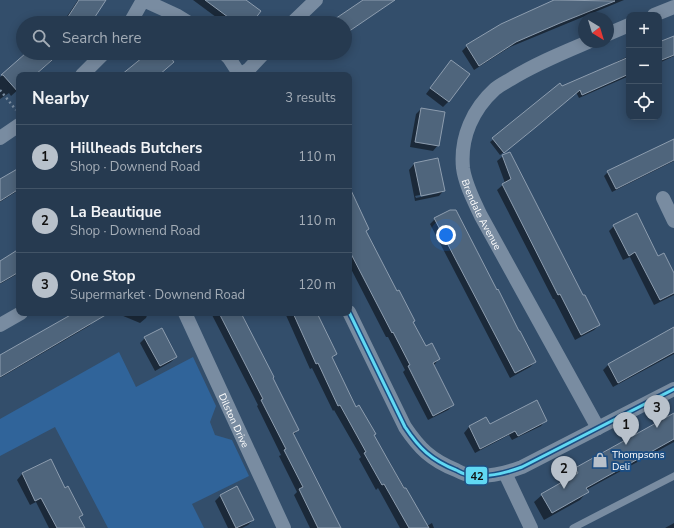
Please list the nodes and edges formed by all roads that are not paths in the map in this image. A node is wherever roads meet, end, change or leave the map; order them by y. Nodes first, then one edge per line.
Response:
1 (143, 0) edge
2 (316, 0) edge
3 (674, 7) edge
4 (662, 12) edge
5 (134, 16) edge
6 (178, 16) edge
7 (299, 16) edge
8 (626, 26) edge
9 (614, 31) edge
10 (578, 46) edge
11 (97, 60) edge
12 (230, 60) edge
13 (257, 60) edge
14 (85, 72) edge
15 (238, 72) edge
16 (244, 72) edge
17 (16, 127) edge
18 (0, 138) edge
19 (663, 198) dead end
20 (674, 221) edge
21 (16, 315) edge
22 (186, 316) edge
23 (351, 316) edge
24 (0, 325) edge
25 (674, 389) edge
26 (598, 428) junction
27 (505, 473) junction
28 (674, 476) edge
29 (284, 528) edge
30 (532, 528) edge
31 (573, 528) edge

1 - 5 street
1 - 6 street
2 - 7 street
3 - 4 street
8 - 9 street
10 - 26 street, Brendale Avenue
11 - 14 street
12 - 15 street
13 - 16 street
17 - 18 street
19 - 20 street
21 - 24 street
22 - 29 street, Dilston Drive
23 - 27 street
25 - 26 street
26 - 27 street
27 - 30 street
28 - 31 lane

